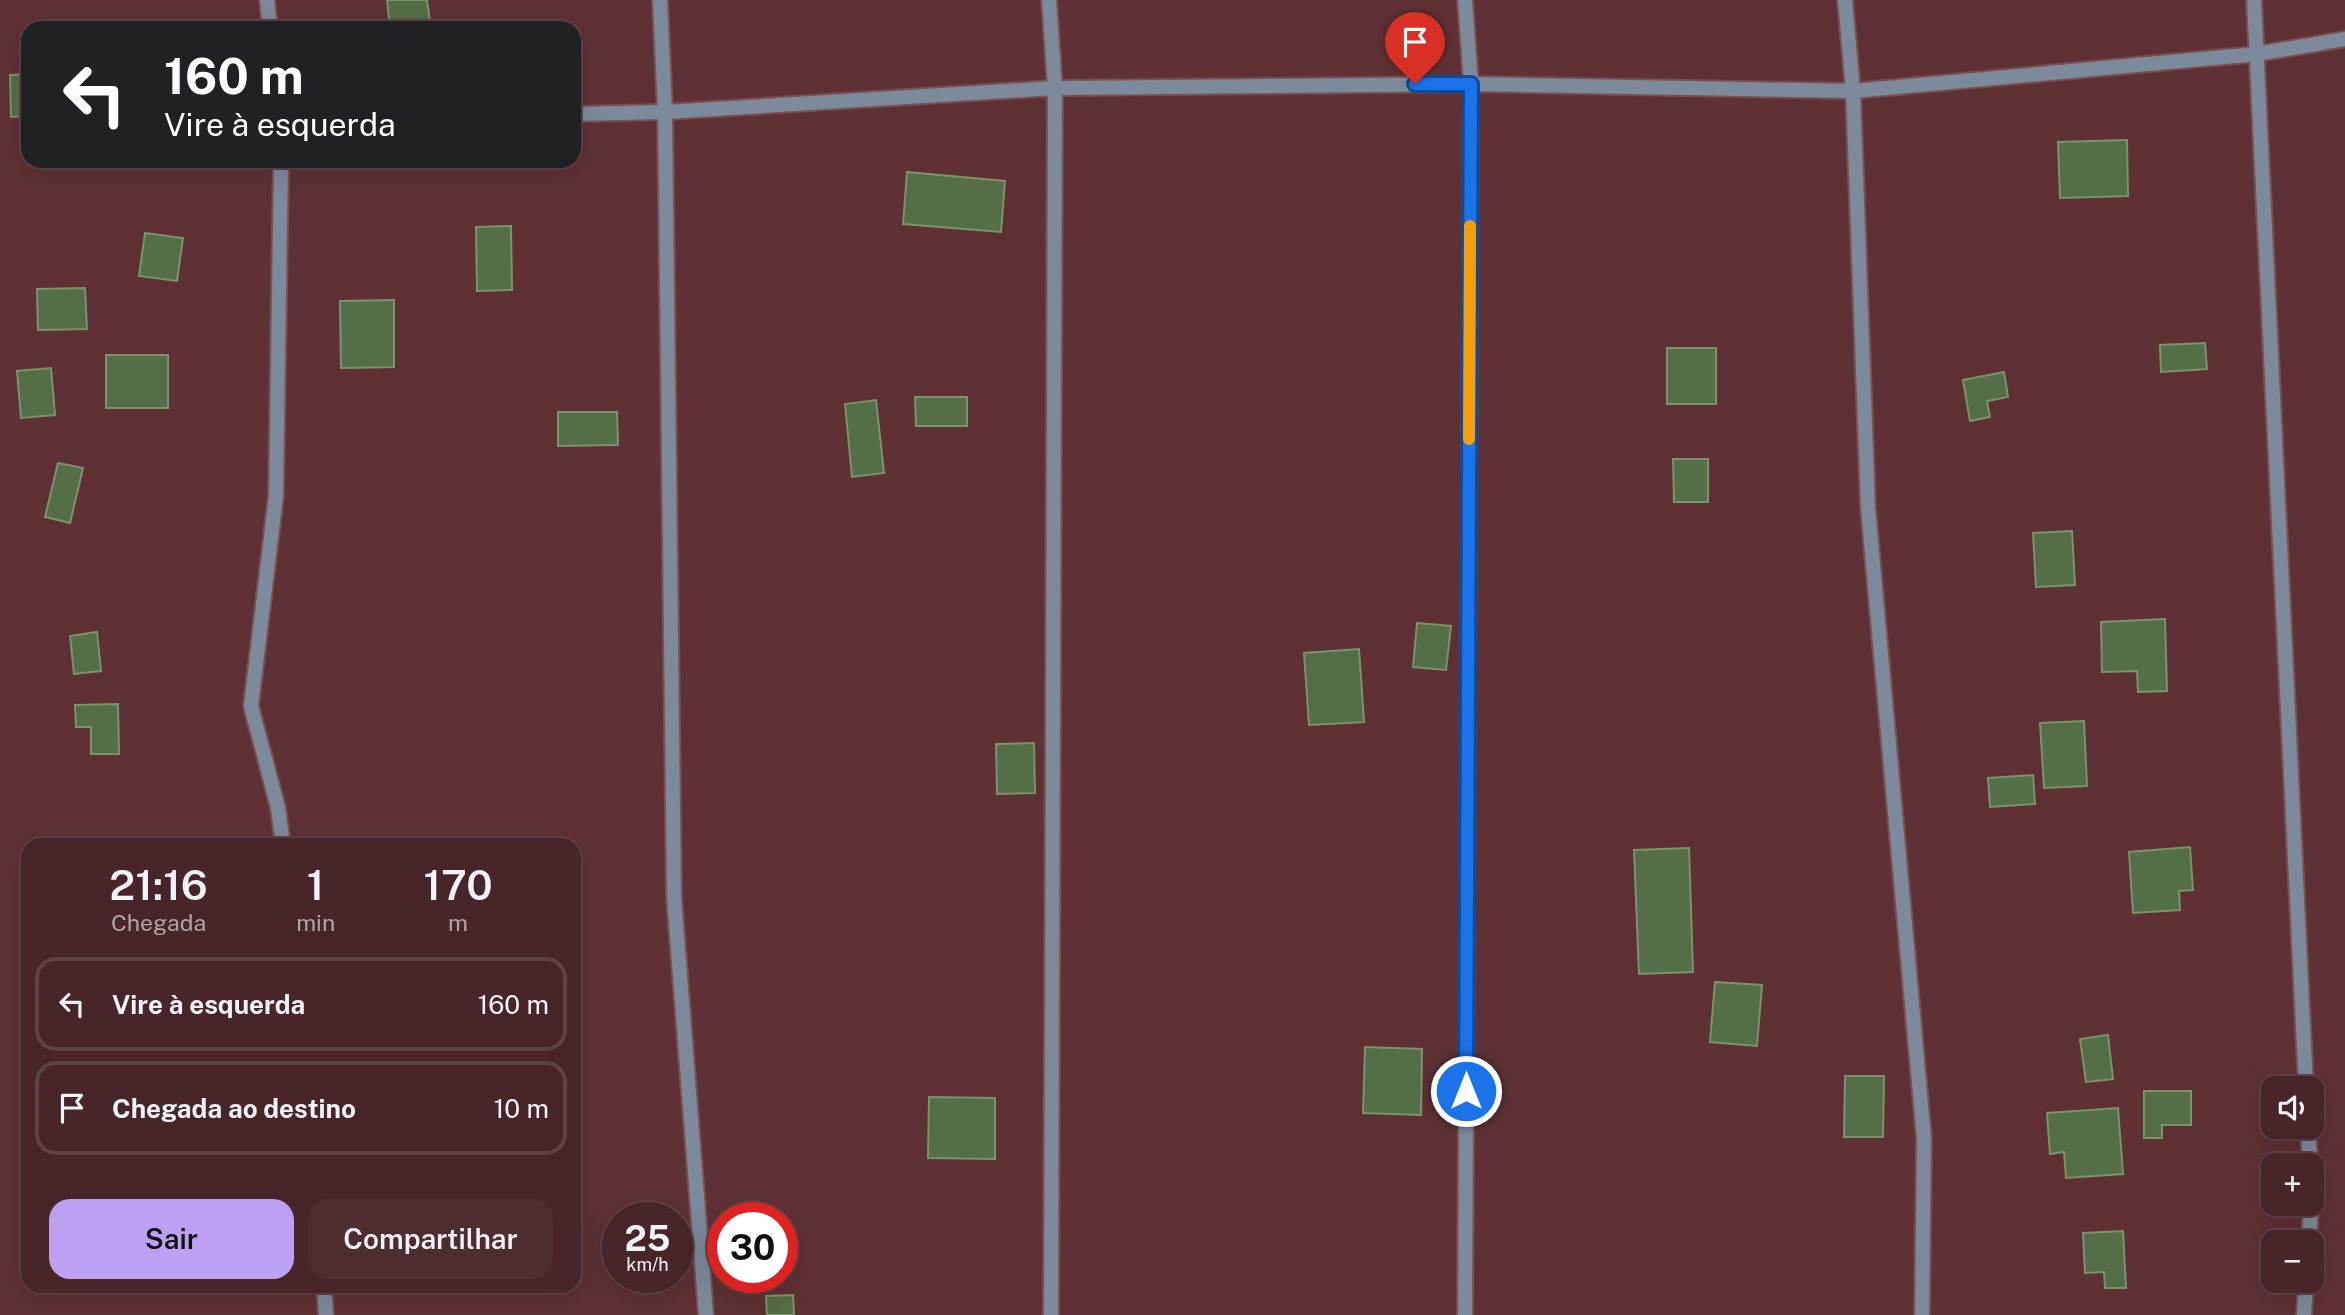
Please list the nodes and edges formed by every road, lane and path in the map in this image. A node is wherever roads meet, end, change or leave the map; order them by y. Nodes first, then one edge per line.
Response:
1 (267, 0) edge
2 (660, 0) edge
3 (1049, 0) edge
4 (1465, 0) edge
5 (1845, 0) edge
6 (2254, 0) edge
7 (269, 21) edge
8 (2345, 39) edge
9 (2257, 54) junction
10 (1471, 84) junction
11 (1055, 88) junction
12 (1853, 91) junction
13 (665, 112) junction
14 (581, 114) edge
15 (281, 168) edge
16 (282, 838) edge
17 (2305, 1076) edge
18 (324, 1293) edge
19 (2305, 1293) edge
20 (326, 1315) edge
21 (706, 1315) edge
22 (1051, 1315) edge
23 (1465, 1315) edge
24 (1922, 1315) edge
25 (2304, 1315) edge

1 - 7 street
2 - 13 street
3 - 11 street
4 - 10 street
5 - 12 street
6 - 9 street
8 - 9 street
9 - 12 street
9 - 17 street
10 - 11 street
10 - 12 street
10 - 23 street
11 - 13 street
11 - 22 street
12 - 24 street
13 - 14 street
13 - 21 street
15 - 16 street
18 - 20 street
19 - 25 street

